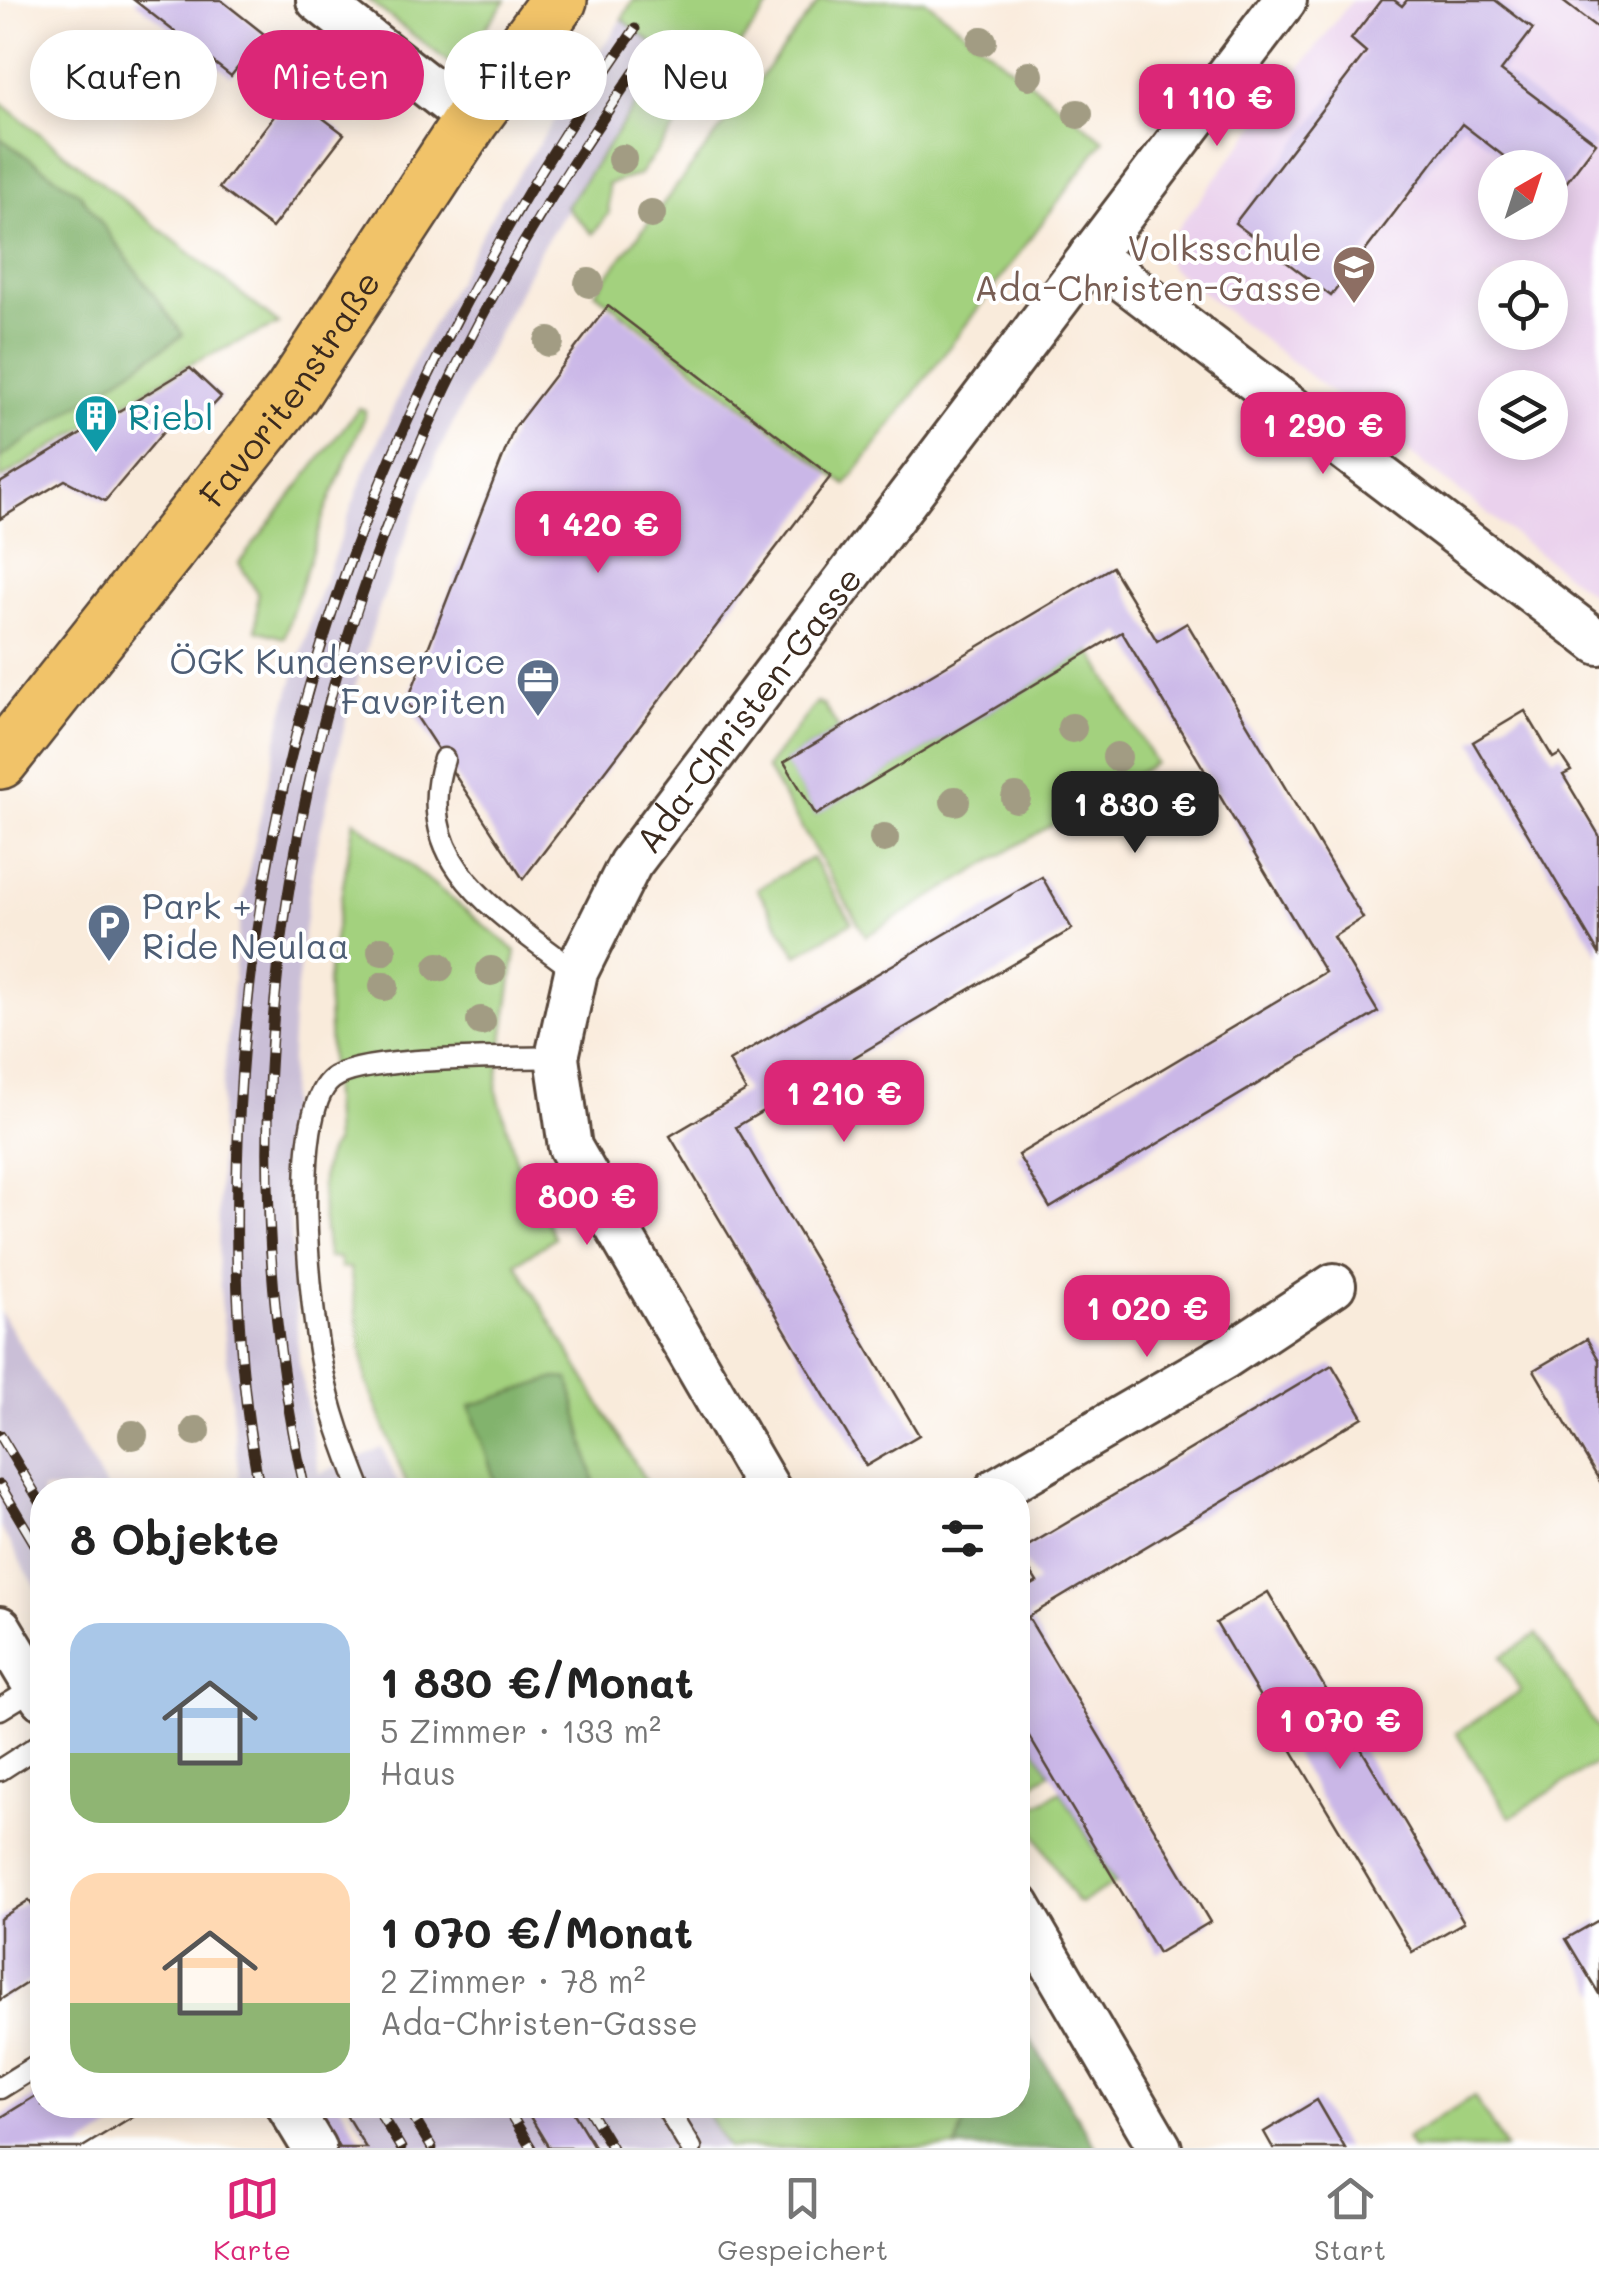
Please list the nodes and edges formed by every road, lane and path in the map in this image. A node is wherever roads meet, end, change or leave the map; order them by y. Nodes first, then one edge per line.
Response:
1 (318, 0) edge
2 (560, 0) edge
3 (1285, 0) edge
4 (538, 30) edge
5 (444, 99) edge
6 (470, 120) edge
7 (1090, 255) junction
8 (1599, 643) edge
9 (444, 759) dead end
10 (0, 761) edge
11 (576, 972) junction
12 (557, 1057) junction
13 (1334, 1285) dead end
14 (357, 1478) edge
15 (762, 1478) edge
16 (1017, 1478) edge
17 (0, 1628) edge
18 (30, 1677) edge
19 (30, 1696) edge
20 (0, 1709) edge
21 (30, 1751) edge
22 (0, 1770) edge
23 (1030, 1926) edge
24 (30, 2069) edge
25 (0, 2088) edge
26 (296, 2118) edge
27 (673, 2118) edge
28 (314, 2148) edge
29 (691, 2148) edge
30 (1160, 2148) edge

1 - 5 street
2 - 4 main road, Favoritenstraße
3 - 7 street, Ada-Christen-Gasse
6 - 10 main road, Favoritenstraße
7 - 8 street
7 - 11 street, Ada-Christen-Gasse
9 - 11 lane
11 - 12 street, Ada-Christen-Gasse
12 - 14 lane
12 - 15 street, Ada-Christen-Gasse
13 - 16 street
17 - 18 street
19 - 20 lane
21 - 22 lane
23 - 30 street
24 - 25 lane
26 - 28 street
27 - 29 lane

